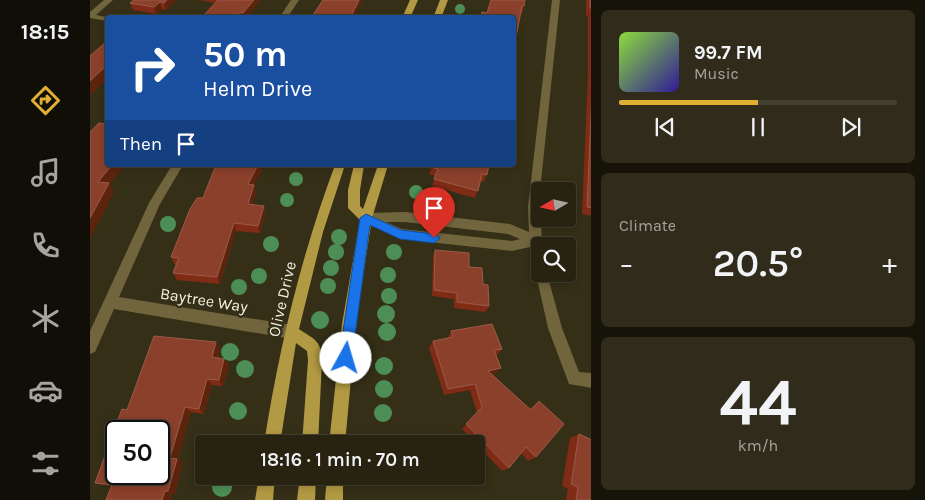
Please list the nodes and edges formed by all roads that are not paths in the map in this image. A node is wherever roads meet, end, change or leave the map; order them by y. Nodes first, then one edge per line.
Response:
1 (109, 0) edge
2 (295, 0) edge
3 (414, 0) edge
4 (444, 0) edge
5 (556, 0) edge
6 (285, 15) edge
7 (407, 15) edge
8 (438, 15) edge
9 (90, 16) edge
10 (105, 18) edge
11 (177, 167) edge
12 (339, 167) edge
13 (359, 167) edge
14 (381, 167) edge
15 (366, 218) junction
16 (535, 237) edge
17 (531, 239) edge
18 (531, 242) edge
19 (543, 282) edge
20 (110, 302) junction
21 (292, 332) junction
22 (90, 347) edge
23 (591, 381) edge
24 (274, 435) edge
25 (311, 435) edge
26 (338, 435) edge
27 (266, 485) edge
28 (307, 485) edge
29 (335, 485) edge
30 (264, 500) edge
31 (306, 500) edge
32 (334, 500) edge

1 - 9 street
2 - 6 street
3 - 7 main road
4 - 8 main road
5 - 16 street
9 - 10 street
11 - 20 street
12 - 21 main road, Olive Drive
13 - 15 main road
14 - 15 main road
15 - 17 street
15 - 18 street
15 - 26 main road
19 - 23 street
20 - 21 street, Baytree Way
20 - 22 street
21 - 24 main road, Olive Drive
21 - 25 main road
27 - 30 main road
28 - 31 main road
29 - 32 main road

